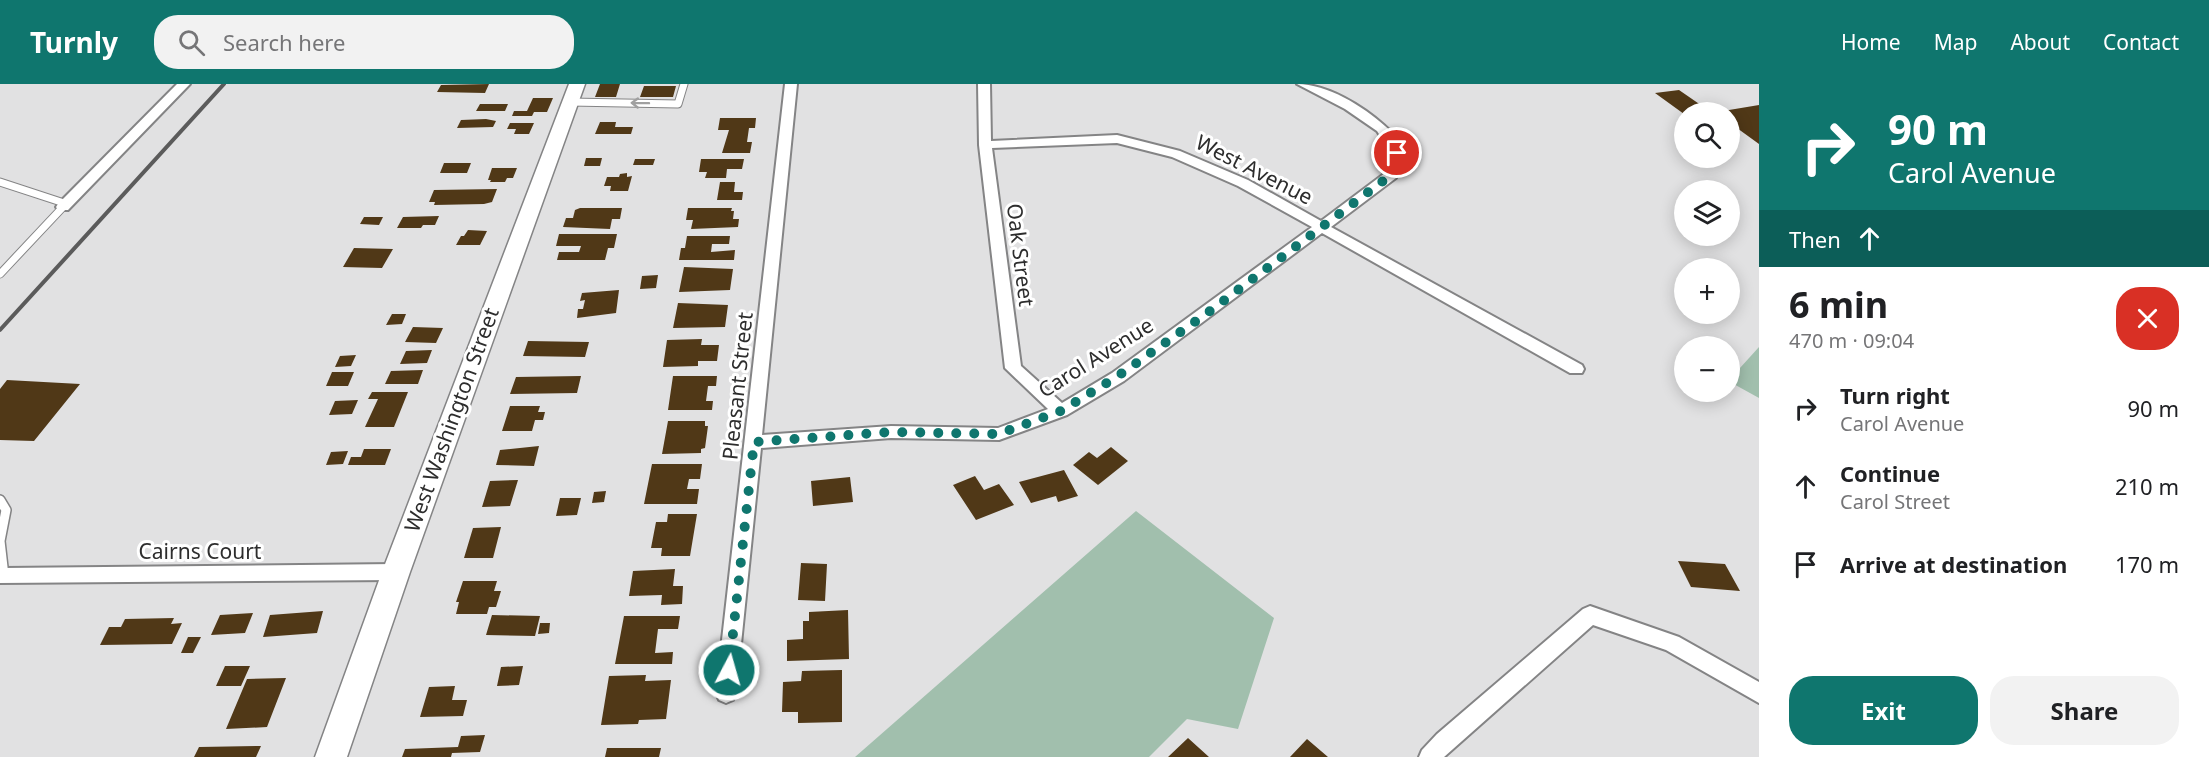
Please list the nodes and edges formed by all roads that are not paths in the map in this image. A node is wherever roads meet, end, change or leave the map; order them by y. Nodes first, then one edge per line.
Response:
1 (184, 84) edge
2 (684, 84) edge
3 (791, 84) edge
4 (984, 84) edge
5 (1303, 84) edge
6 (573, 93) edge
7 (985, 145) junction
8 (0, 182) edge
9 (63, 207) junction
10 (1320, 228) junction
11 (0, 274) edge
12 (1576, 369) dead end
13 (1061, 411) junction
14 (754, 442) junction
15 (0, 500) edge
16 (0, 541) edge
17 (2, 564) edge
18 (396, 572) junction
19 (726, 693) dead end
20 (1759, 693) edge
21 (332, 757) edge
22 (1430, 757) edge

1 - 9 street
2 -> 6 lane
3 - 14 street, Pleasant Street
4 - 7 street, Oak Street
5 - 10 street, Carol Avenue
6 - 18 main road, West Washington Street
7 - 10 street, West Avenue
7 - 13 street, Oak Street
8 - 9 lane
9 - 11 lane
10 - 12 street, West Avenue
10 - 13 street, Carol Avenue
13 - 14 street, Carol Avenue
14 - 19 street, Pleasant Street
15 - 16 lane
16 - 17 lane
17 - 18 street, Cairns Court
18 - 21 main road, West Washington Street
20 - 22 street

